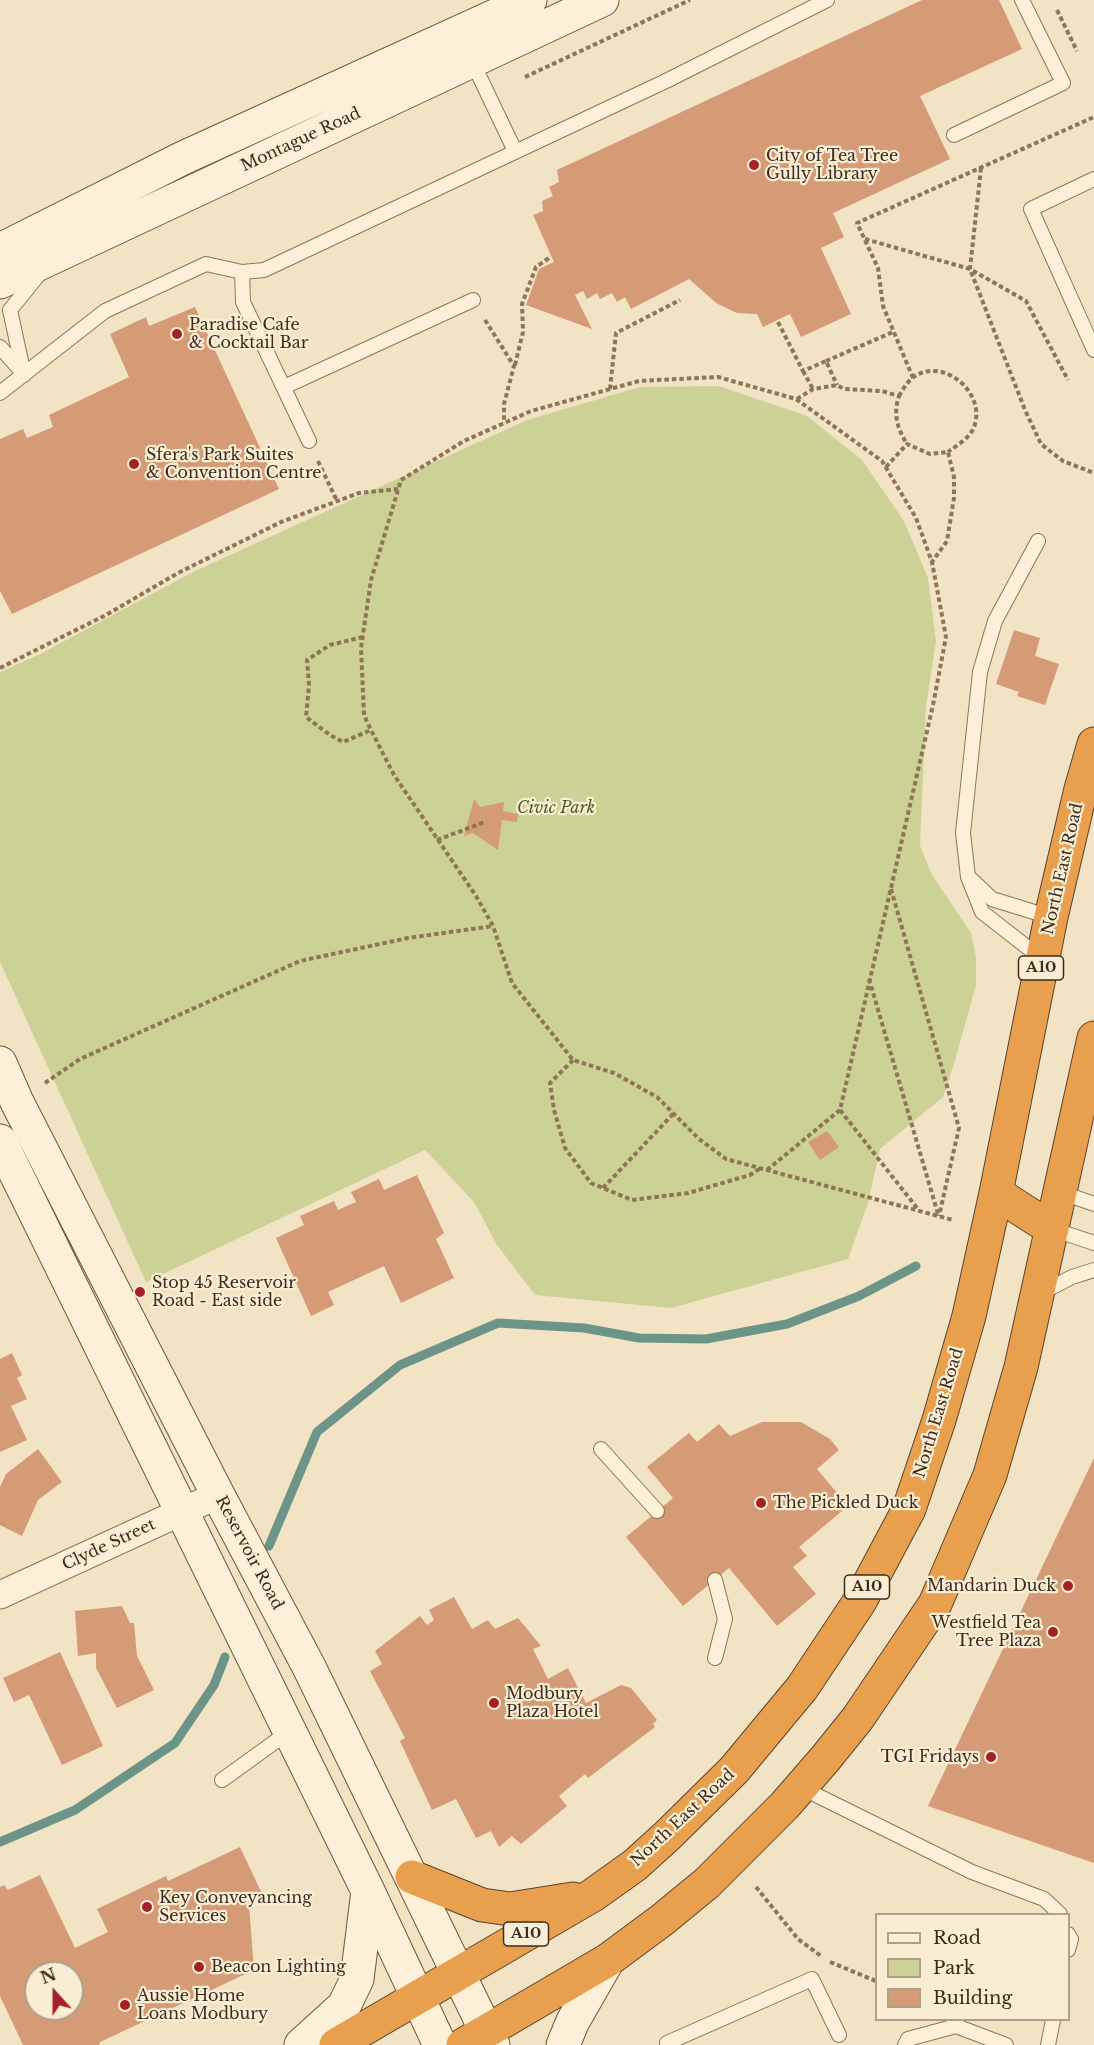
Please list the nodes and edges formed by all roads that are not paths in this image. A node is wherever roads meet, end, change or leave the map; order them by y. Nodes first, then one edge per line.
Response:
1 (530, 0) edge
2 (602, 0) edge
3 (827, 0) edge
4 (1022, 0) edge
5 (466, 45) junction
6 (954, 135) dead end
7 (515, 151) junction
8 (1094, 179) edge
9 (0, 250) edge
10 (54, 255) junction
11 (242, 272) junction
12 (0, 282) edge
13 (473, 300) road end
14 (0, 347) edge
15 (1094, 350) edge
16 (24, 375) junction
17 (284, 387) junction
18 (0, 393) edge
19 (309, 441) road end
20 (1038, 541) dead end
21 (1094, 744) edge
22 (968, 877) junction
23 (1051, 917) junction
24 (1043, 959) junction
25 (1091, 1050) edge
26 (0, 1063) edge
27 (8, 1106) edge
28 (1094, 1106) edge
29 (0, 1141) edge
30 (1060, 1192) junction
31 (996, 1193) junction
32 (1094, 1204) edge
33 (1052, 1229) junction
34 (1094, 1243) edge
35 (1094, 1270) edge
36 (1037, 1296) junction
37 (601, 1449) dead end
38 (218, 1495) junction
39 (182, 1511) junction
40 (657, 1511) dead end
41 (715, 1580) dead end
42 (0, 1595) edge
43 (715, 1658) dead end
44 (290, 1731) junction
45 (222, 1780) dead end
46 (801, 1787) junction
47 (412, 1877) junction
48 (368, 1891) junction
49 (593, 1895) junction
50 (1059, 1913) edge
51 (608, 1960) junction
52 (458, 1974) junction
53 (418, 1997) junction
54 (1053, 2021) edge
55 (838, 2035) dead end
56 (481, 2040) edge
57 (301, 2045) edge
58 (336, 2045) edge
59 (440, 2045) edge
60 (563, 2045) edge
61 (667, 2045) edge
62 (905, 2045) edge
63 (1006, 2045) edge
64 (1048, 2045) edge

1 - 5 main road, Montague Road
2 - 5 main road, Montague Road
3 - 7 lane
4 - 6 lane
5 - 7 lane
5 - 9 main road, Montague Road
5 - 10 main road, Montague Road
7 - 11 lane
8 - 15 lane
10 - 12 main road, Montague Road
10 - 16 lane
11 - 16 lane
11 - 17 lane
13 - 17 lane
14 - 16 lane
16 - 18 lane
17 - 19 lane
20 - 22 lane
21 - 23 highway, North East Road / A10
22 - 23 lane
22 - 24 lane
23 - 24 highway, North East Road / A10
24 - 31 highway, North East Road / A10
25 - 28 lane
25 - 30 highway
26 - 27 main road, Reservoir Road
27 - 38 main road, Reservoir Road
29 - 39 main road
30 - 31 highway
30 - 32 lane
30 - 33 highway
31 - 33 highway
31 - 49 highway, North East Road / A10
33 - 34 lane
33 - 36 highway
35 - 36 lane
36 - 46 highway
37 - 40 lane
38 - 39 street, Clyde Street
38 - 47 main road, Reservoir Road
39 - 42 street, Clyde Street
39 - 44 main road
41 - 43 lane
44 - 45 lane
44 - 48 main road
46 - 50 lane
46 - 51 highway
47 - 49 highway
47 - 52 main road, Reservoir Road
48 - 53 main road
48 - 57 main road
49 - 52 highway, North East Road / A10
51 - 56 highway
51 - 60 main road
52 - 53 highway, North East Road / A10
52 - 56 main road, Reservoir Road
53 - 58 highway, North East Road / A10
53 - 59 main road
54 - 64 lane
55 - 61 lane
62 - 63 lane

